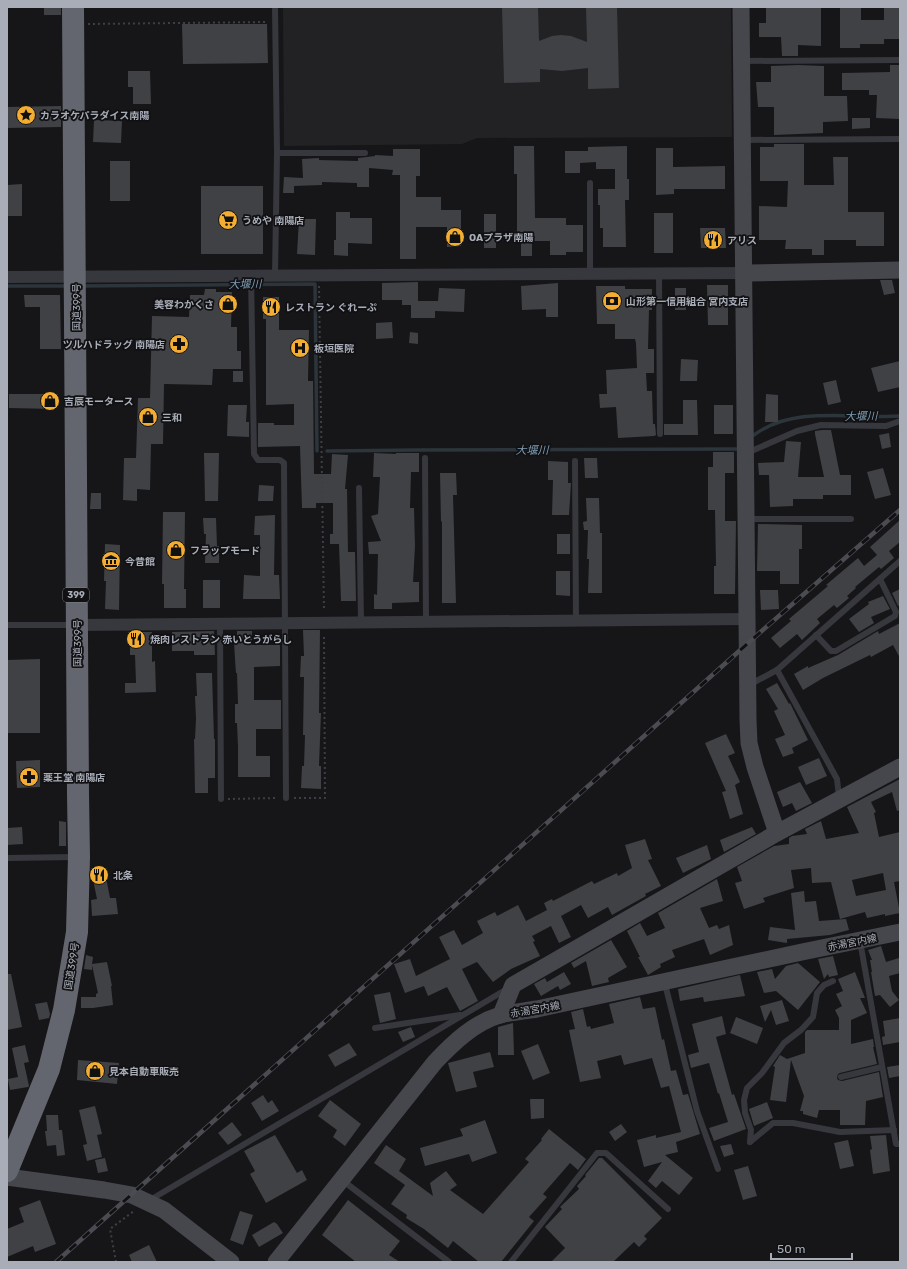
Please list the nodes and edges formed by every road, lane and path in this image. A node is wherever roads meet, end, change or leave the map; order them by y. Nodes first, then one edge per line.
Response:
1 (275, 7) edge
2 (741, 7) edge
3 (73, 16) edge
4 (276, 22) junction
5 (900, 60) edge
6 (741, 62) junction
7 (900, 139) edge
8 (742, 140) junction
9 (277, 153) junction
10 (365, 153) dead end
11 (590, 183) dead end
12 (900, 270) edge
13 (659, 272) junction
14 (590, 273) junction
15 (745, 273) junction
16 (251, 275) junction
17 (274, 275) junction
18 (319, 275) junction
19 (7, 277) edge
20 (76, 277) junction
21 (900, 421) edge
22 (660, 434) dead end
23 (745, 454) junction
24 (425, 458) dead end
25 (575, 461) dead end
26 (359, 488) dead end
27 (746, 519) junction
28 (851, 519) dead end
29 (900, 561) edge
30 (880, 579) junction
31 (746, 619) junction
32 (576, 620) junction
33 (426, 621) junction
34 (285, 622) junction
35 (324, 622) junction
36 (362, 622) junction
37 (220, 623) junction
38 (76, 624) junction
39 (7, 625) edge
40 (816, 635) junction
41 (777, 670) junction
42 (747, 686) junction
43 (900, 767) edge
44 (286, 798) junction
45 (221, 799) joint
46 (840, 799) junction
47 (777, 833) junction
48 (79, 857) junction
49 (7, 858) edge
50 (900, 932) edge
51 (860, 941) junction
52 (833, 981) dead end
53 (664, 982) junction
54 (513, 985) junction
55 (464, 1014) junction
56 (501, 1015) junction
57 (375, 1028) dead end
58 (882, 1068) junction
59 (841, 1077) dead end
60 (894, 1130) junction
61 (900, 1144) edge
62 (718, 1169) dead end
63 (7, 1171) edge
64 (7, 1177) edge
65 (341, 1179) junction
66 (147, 1202) junction
67 (668, 1209) dead end
68 (116, 1262) edge
69 (231, 1262) edge
70 (276, 1262) edge
71 (449, 1262) edge
72 (511, 1262) edge

1 - 4 lane
2 - 6 street
3 - 4 path
3 - 20 highway, 国道399号 / 399
4 - 9 lane
5 - 6 lane
6 - 8 street
7 - 8 lane
8 - 15 street
9 - 10 lane
9 - 17 lane
11 - 14 lane
12 - 15 street
13 - 14 street
13 - 15 street
13 - 22 lane
14 - 18 street
15 - 23 street
16 - 17 street
16 - 20 street
16 - 34 lane
17 - 18 street
18 - 35 path
19 - 20 street
20 - 38 highway, 国道399号 / 399
21 - 23 lane
23 - 27 street
24 - 33 lane
25 - 32 lane
26 - 36 lane
27 - 28 lane
27 - 31 street
29 - 30 lane
30 - 40 lane
30 - 40 lane
31 - 32 street
31 - 42 street
32 - 33 street
33 - 36 street
34 - 35 street
34 - 37 street
34 - 44 lane
35 - 36 street
35 - 44 path
37 - 38 street
37 - 45 lane
38 - 39 lane
38 - 48 highway, 国道399号 / 399
40 - 41 lane
41 - 42 lane
41 - 46 lane
42 - 47 street
43 - 46 street
44 - 45 path
46 - 47 street
47 - 54 street
48 - 49 lane
48 - 63 highway, 国道399号 / 399
50 - 51 street, 赤湯宮内線
51 - 53 street, 赤湯宮内線
51 - 58 lane
52 - 60 lane
53 - 56 street, 赤湯宮内線
53 - 62 lane
54 - 55 lane
54 - 56 street
55 - 57 lane
55 - 66 lane
56 - 65 street, 赤湯宮内線
58 - 59 lane
58 - 60 lane
60 - 61 lane
64 - 66 street
65 - 70 street, 赤湯宮内線
65 - 71 lane
66 - 68 path
66 - 69 street
67 - 72 lane

